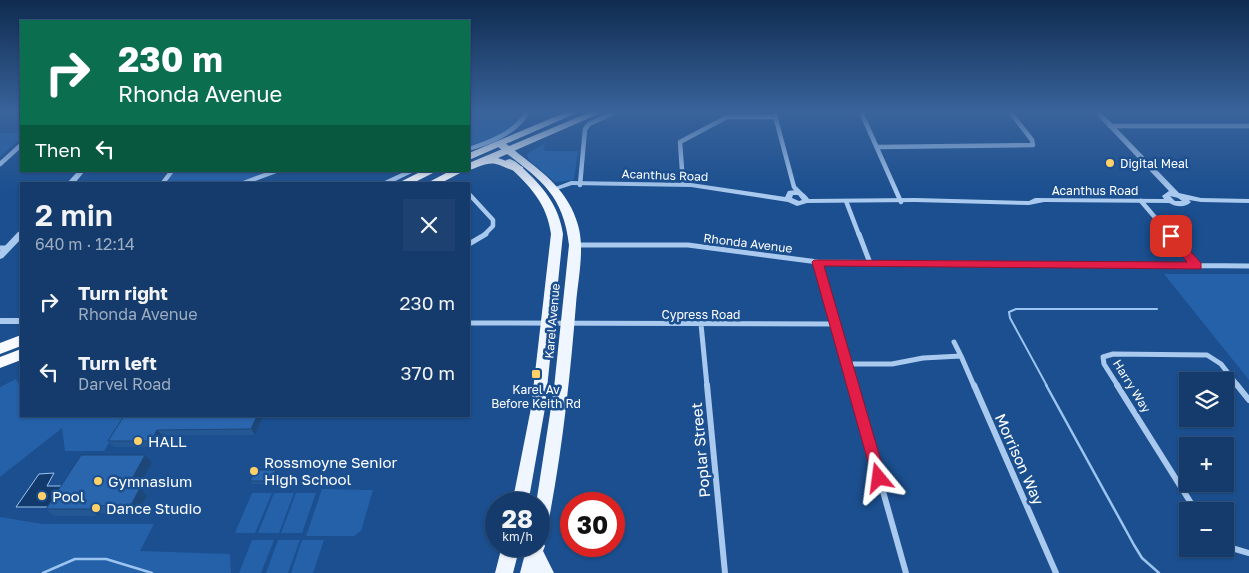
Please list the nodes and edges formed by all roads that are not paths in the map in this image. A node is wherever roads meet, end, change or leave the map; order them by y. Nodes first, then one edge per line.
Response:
1 (493, 139) edge
2 (522, 139) edge
3 (537, 139) joint
4 (584, 139) edge
5 (686, 139) edge
6 (782, 139) edge
7 (874, 139) edge
8 (1031, 139) edge
9 (1122, 139) edge
10 (20, 146) edge
11 (878, 147) junction
12 (470, 149) edge
13 (501, 149) junction
14 (470, 156) edge
15 (519, 158) junction
16 (482, 162) junction
17 (0, 164) edge
18 (470, 167) edge
19 (519, 170) junction
20 (81, 172) edge
21 (171, 172) edge
22 (273, 172) edge
23 (411, 172) edge
24 (430, 172) edge
25 (457, 172) edge
26 (1160, 179) junction
27 (72, 182) edge
28 (164, 182) edge
29 (246, 182) edge
30 (387, 182) edge
31 (406, 182) edge
32 (434, 182) edge
33 (683, 184) junction
34 (580, 185) junction
35 (536, 186) junction
36 (554, 189) junction
37 (470, 195) edge
38 (798, 196) junction
39 (1168, 197) junction
40 (1181, 197) junction
41 (547, 200) junction
42 (846, 201) junction
43 (876, 201) joint
44 (900, 201) junction
45 (1145, 201) junction
46 (1249, 201) edge
47 (20, 235) edge
48 (470, 244) edge
49 (575, 245) junction
50 (4, 248) edge
51 (0, 256) edge
52 (818, 262) junction
53 (870, 263) junction
54 (1197, 266) junction
55 (1249, 266) edge
56 (0, 321) edge
57 (20, 321) edge
58 (470, 324) edge
59 (548, 324) junction
60 (568, 324) junction
61 (700, 324) junction
62 (834, 324) junction
63 (20, 340) edge
64 (954, 342) dead end
65 (0, 349) edge
66 (20, 354) edge
67 (961, 356) junction
68 (0, 363) edge
69 (846, 364) junction
70 (1249, 400) edge
71 (522, 492) edge
72 (546, 492) edge
73 (1190, 502) edge
74 (1234, 549) edge
75 (1249, 553) edge
76 (508, 557) edge
77 (533, 557) edge
78 (538, 557) edge
79 (504, 573) edge
80 (529, 573) edge
81 (545, 573) edge
82 (725, 573) edge
83 (906, 573) edge
84 (1056, 573) edge

1 - 12 street
2 - 13 highway
3 - 13 highway
3 - 15 highway
4 - 34 street
5 - 33 street
6 - 38 street
7 - 11 street
8 - 11 street
9 - 26 street
10 - 17 street
11 - 44 street
13 - 14 highway
13 - 15 main road, Karel Avenue
13 - 16 highway
13 - 19 main road, Karel Avenue
15 - 36 main road, Karel Avenue
16 - 18 highway
16 - 19 highway
19 - 35 main road, Karel Avenue
20 - 27 street
21 - 28 street
22 - 29 street
23 - 30 street
24 - 31 highway
25 - 32 highway
26 - 39 street
26 - 40 street
33 - 34 street, Acanthus Road
33 - 38 street, Acanthus Road
34 - 36 street, Acanthus Road
35 - 36 main road
35 - 41 main road, Karel Avenue
36 - 41 main road
36 - 49 main road, Karel Avenue
37 - 48 street
38 - 42 street, Acanthus Road
39 - 40 street, Acanthus Road
39 - 40 street, Acanthus Road
39 - 45 street, Acanthus Road
40 - 46 street, Acanthus Road
41 - 59 main road, Karel Avenue
42 - 43 street, Acanthus Road
42 - 53 street
43 - 44 street, Acanthus Road
44 - 45 street, Acanthus Road
45 - 54 street
47 - 50 street
49 - 52 street, Rhonda Avenue
49 - 60 main road, Karel Avenue
50 - 51 street
52 - 53 street, Rhonda Avenue
52 - 62 street
53 - 54 street, Rhonda Avenue
54 - 55 street, Rhonda Avenue
56 - 57 street
58 - 59 street, Cypress Road
59 - 60 street, Cypress Road
59 - 71 main road, Karel Avenue
60 - 61 street, Cypress Road
60 - 72 main road, Karel Avenue
61 - 62 street, Cypress Road
61 - 82 street, Poplar Street
62 - 69 street
63 - 65 highway
64 - 67 street, Morrison Way
66 - 68 highway
67 - 69 street
67 - 84 street, Morrison Way
69 - 83 street
70 - 73 street, Harry Way
74 - 75 street
76 - 79 main road
77 - 80 main road
78 - 81 main road

